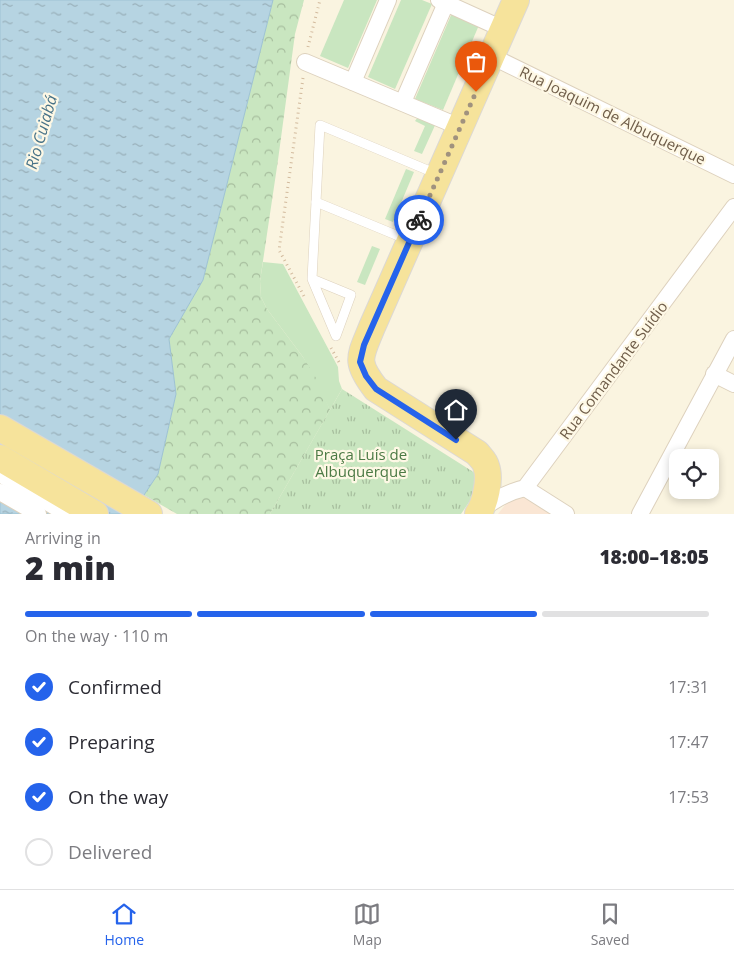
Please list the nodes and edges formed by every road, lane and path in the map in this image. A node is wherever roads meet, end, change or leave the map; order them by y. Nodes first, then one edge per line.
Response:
1 (388, 0) edge
2 (516, 0) edge
3 (443, 1) edge
4 (504, 29) junction
5 (491, 56) junction
6 (305, 62) dead end
7 (353, 82) junction
8 (403, 102) junction
9 (448, 122) dead end
10 (439, 175) junction
11 (734, 175) edge
12 (316, 202) junction
13 (734, 207) edge
14 (410, 241) junction
15 (312, 279) junction
16 (734, 339) edge
17 (714, 374) junction
18 (734, 384) edge
19 (0, 428) edge
20 (0, 458) edge
21 (0, 474) edge
22 (525, 488) junction
23 (0, 492) edge
24 (479, 512) edge
25 (38, 514) edge
26 (67, 514) edge
27 (95, 514) edge
28 (149, 514) edge
29 (566, 514) edge
30 (640, 514) edge

1 - 7 street
2 - 4 main road
3 - 4 street
3 - 8 street
4 - 5 main road
5 - 10 main road
5 - 11 street, Rua Joaquim de Albuquerque
6 - 7 street
7 - 8 street
8 - 9 street
10 - 12 lane
10 - 14 main road
12 - 14 lane
12 - 15 lane
13 - 22 street, Rua Comandante Suídio
14 - 24 main road
15 - 15 lane
16 - 17 street
17 - 18 street
17 - 30 street
19 - 28 main road
20 - 27 main road
21 - 26 street
22 - 24 street
22 - 29 street
23 - 25 street

